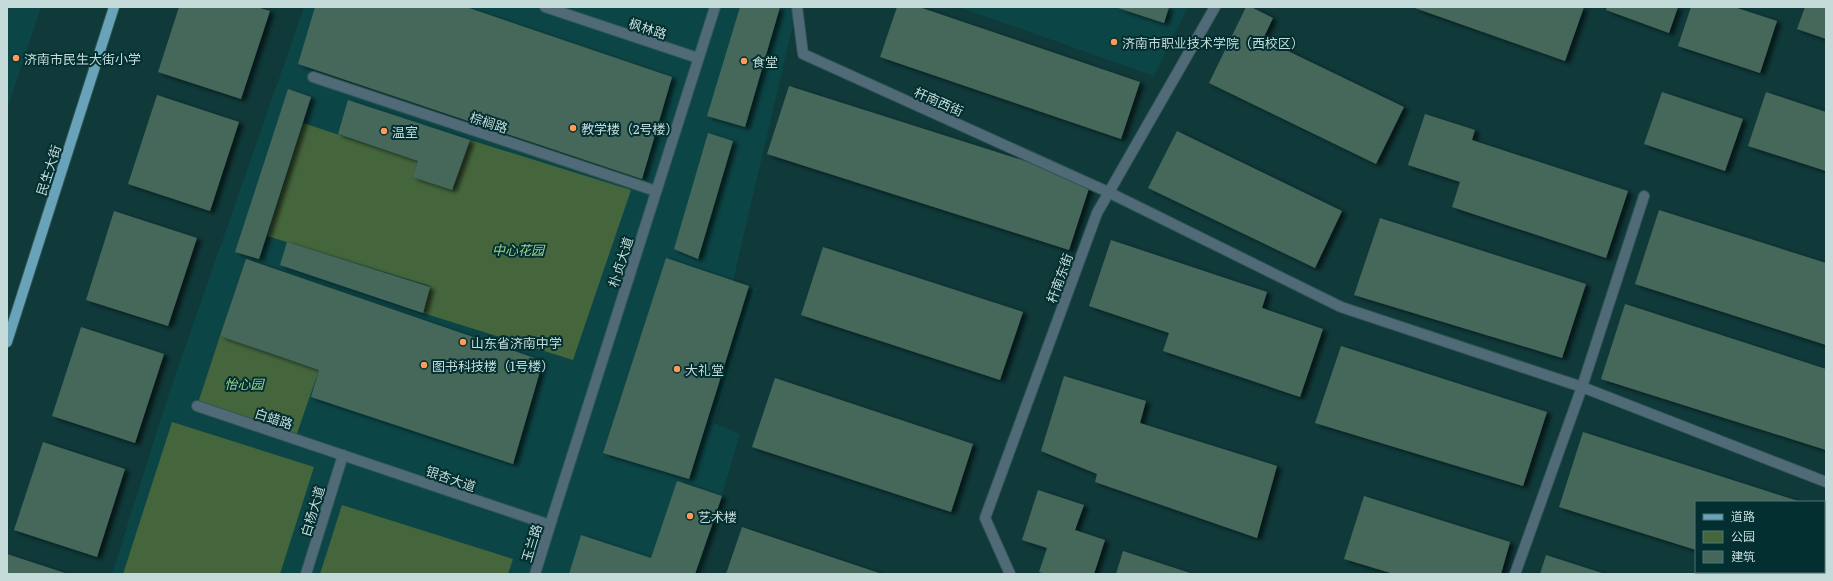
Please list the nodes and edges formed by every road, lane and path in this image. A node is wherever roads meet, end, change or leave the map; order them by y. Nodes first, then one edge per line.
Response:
1 (114, 7) edge
2 (545, 7) edge
3 (715, 7) edge
4 (797, 7) edge
5 (1215, 7) edge
6 (698, 58) junction
7 (313, 77) dead end
8 (656, 191) junction
9 (1108, 192) junction
10 (1644, 196) dead end
11 (7, 342) edge
12 (1582, 387) junction
13 (196, 406) dead end
14 (343, 455) junction
15 (1826, 482) edge
16 (551, 522) junction
17 (306, 574) edge
18 (535, 574) edge
19 (1010, 574) edge
20 (1515, 574) edge

1 - 11 main road, 民生大街
2 - 6 street, 枫林路
3 - 6 street, 朴贞大道
4 - 9 street, 杆南西街
5 - 9 street, 杆南东街
6 - 8 street, 朴贞大道
7 - 8 street, 棕榈路
8 - 16 street, 朴贞大道
9 - 12 street
9 - 19 street, 杆南东街
10 - 12 street
12 - 15 street
12 - 20 street
13 - 14 street, 白蜡路
14 - 16 street, 银杏大道
14 - 17 street, 白杨大道
16 - 18 street, 玉兰路

